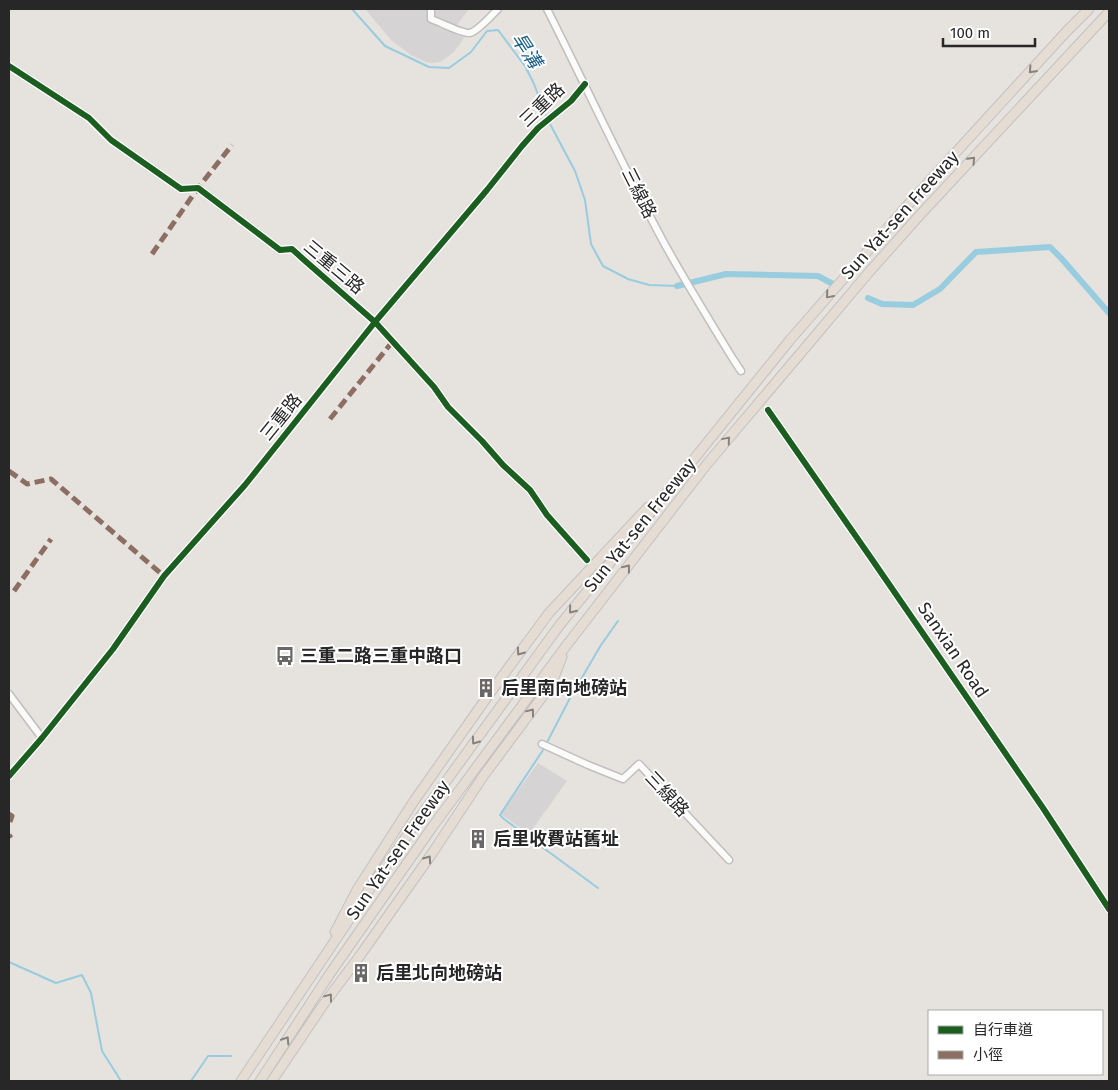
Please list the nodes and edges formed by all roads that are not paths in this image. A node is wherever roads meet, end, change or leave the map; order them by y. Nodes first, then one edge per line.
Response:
1 (431, 9) edge
2 (498, 9) edge
3 (547, 9) edge
4 (1089, 9) edge
5 (1109, 12) edge
6 (9, 66) edge
7 (584, 84) junction
8 (376, 322) junction
9 (741, 371) dead end
10 (768, 410) dead end
11 (715, 432) junction
12 (587, 560) dead end
13 (566, 646) junction
14 (9, 694) edge
15 (42, 738) junction
16 (542, 744) dead end
17 (9, 776) edge
18 (729, 860) dead end
19 (1109, 909) edge
20 (318, 967) junction
21 (242, 1081) edge
22 (260, 1081) edge
23 (272, 1081) edge

1 - 2 street
3 - 7 street, 三線路
4 -> 11 highway, Sun Yat-sen Freeway
13 -> 5 highway, Sun Yat-sen Freeway
6 - 8 street, 三重三路
7 - 8 street, 三重路
7 - 9 street, 三線路
8 - 12 street, 三重三路
8 - 15 street, 三重路
10 - 19 street, Sanxian Road
11 -> 20 highway, Sun Yat-sen Freeway
11 -> 20 highway
22 -> 13 highway, Sun Yat-sen Freeway
23 -> 13 highway
14 - 15 street
15 - 17 street, 三重路
16 - 18 street, 三線路
20 - 21 highway, Sun Yat-sen Freeway

